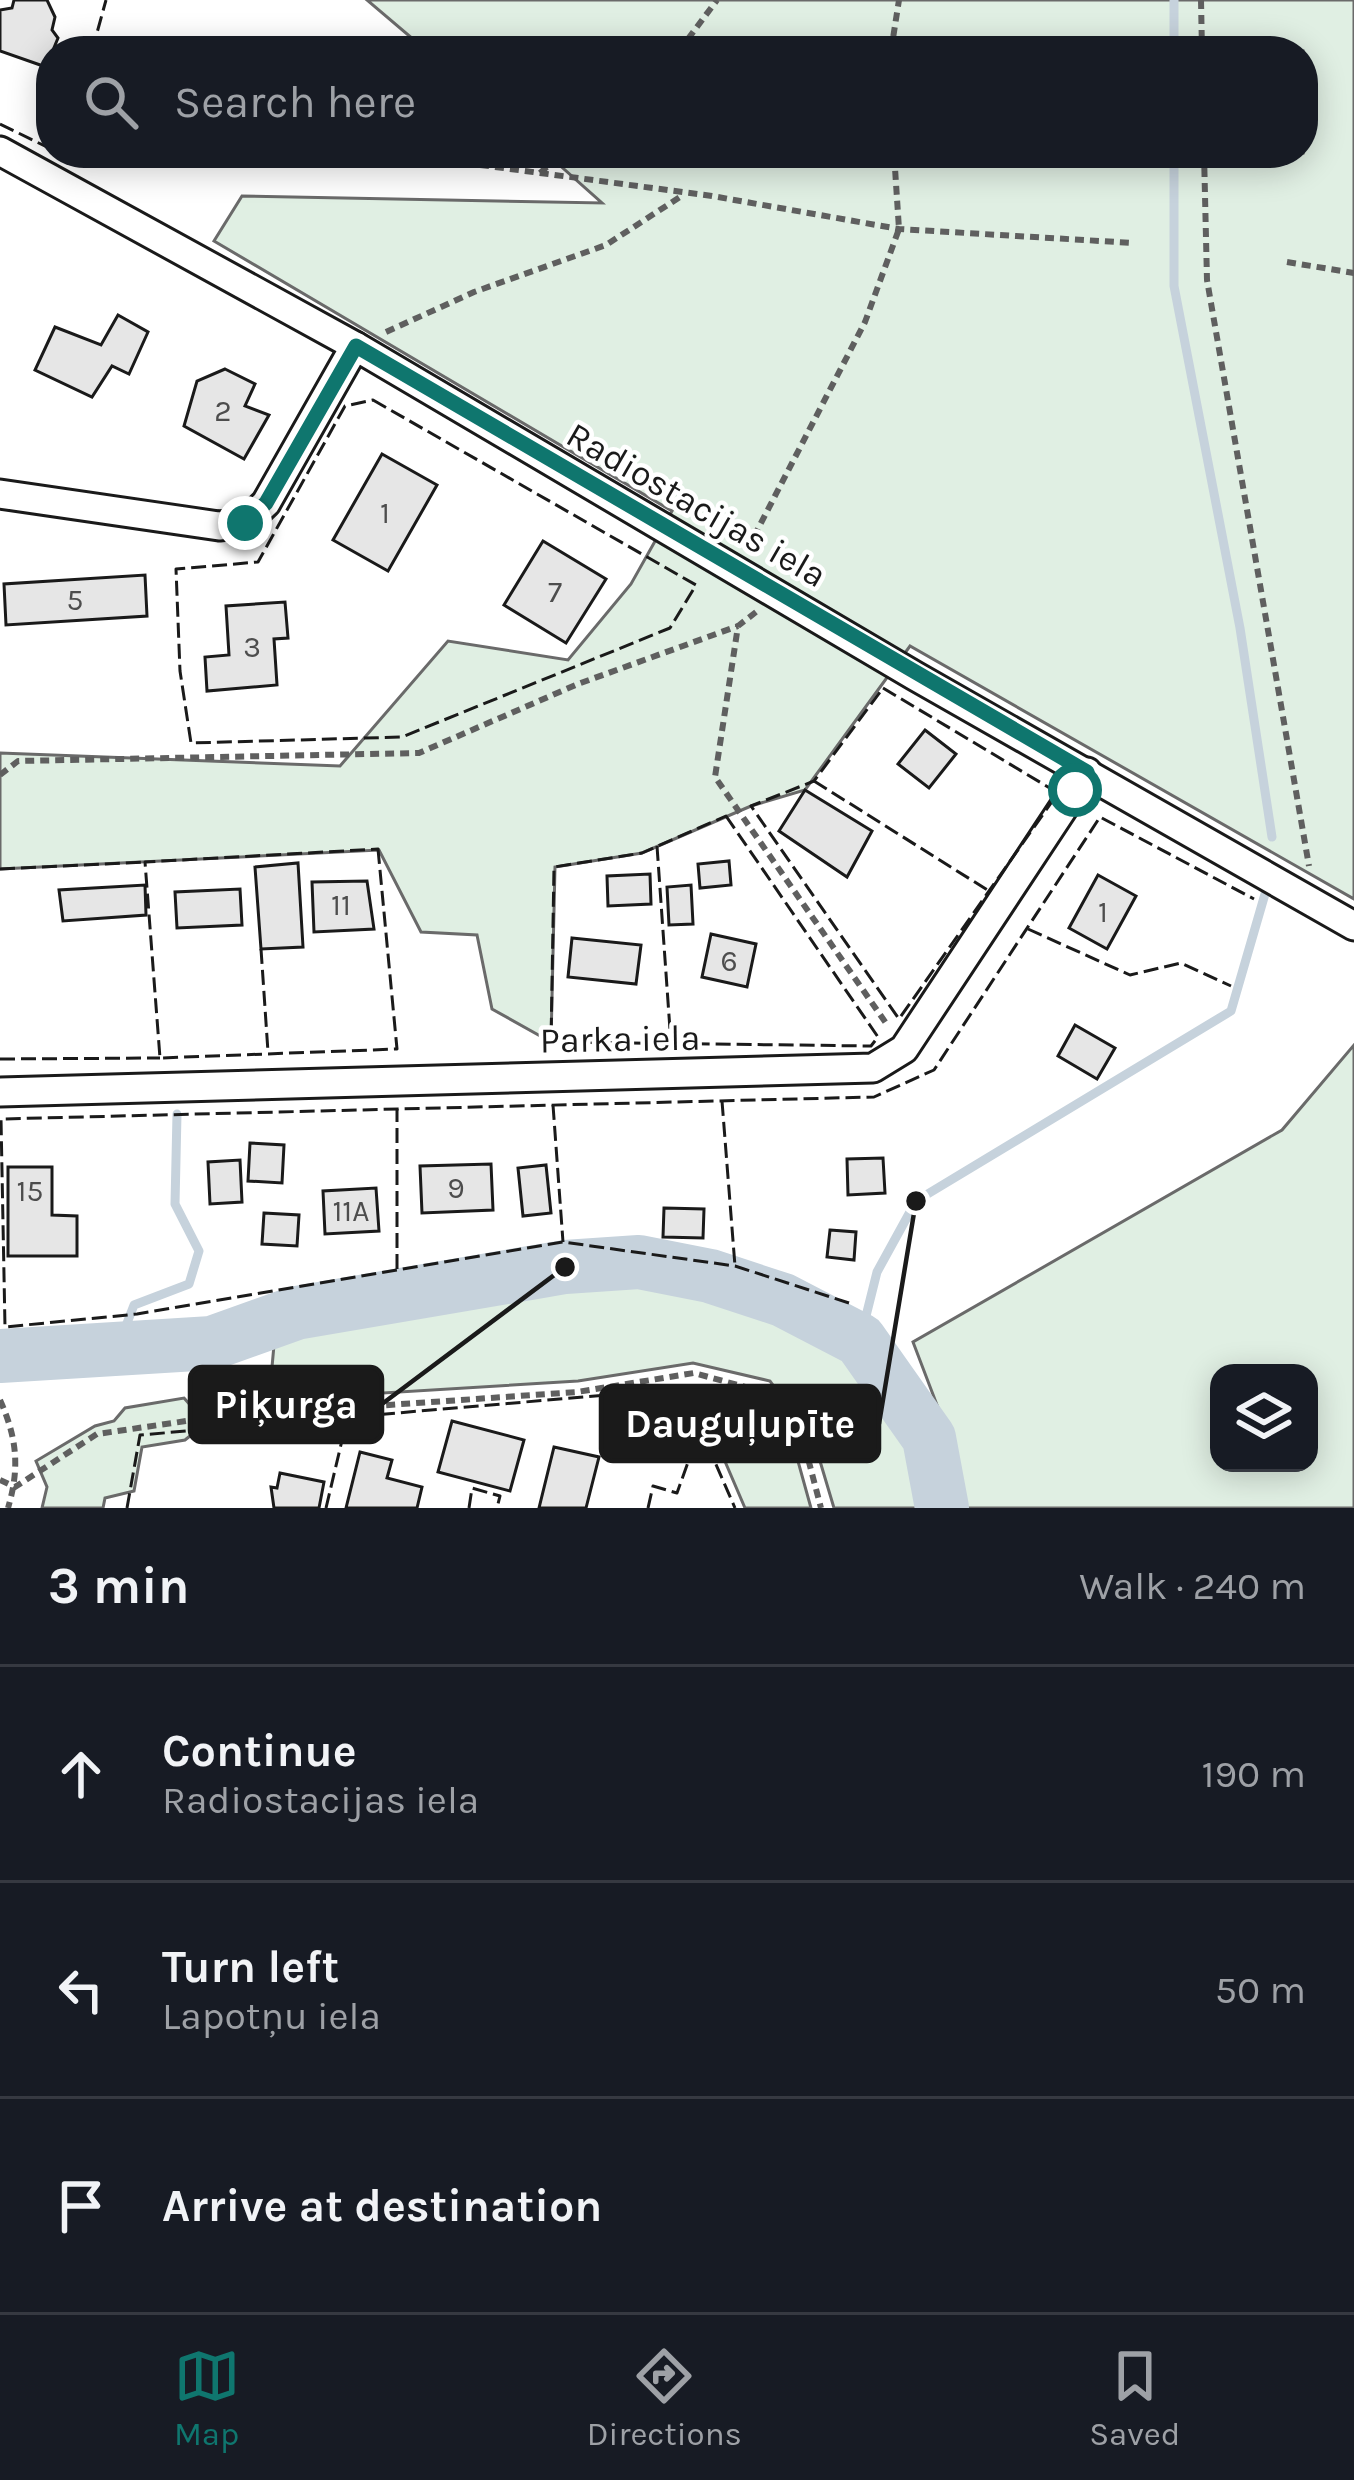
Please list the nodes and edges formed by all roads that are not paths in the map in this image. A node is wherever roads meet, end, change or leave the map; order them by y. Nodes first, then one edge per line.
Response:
1 (0, 151) edge
2 (356, 346) junction
3 (0, 494) edge
4 (1087, 772) junction
5 (1354, 926) edge
6 (0, 1093) edge

1 - 2 street, Radiostacijas iela
2 - 3 street
2 - 4 street, Radiostacijas iela
4 - 5 street, Radiostacijas iela
4 - 6 street, Parka iela

